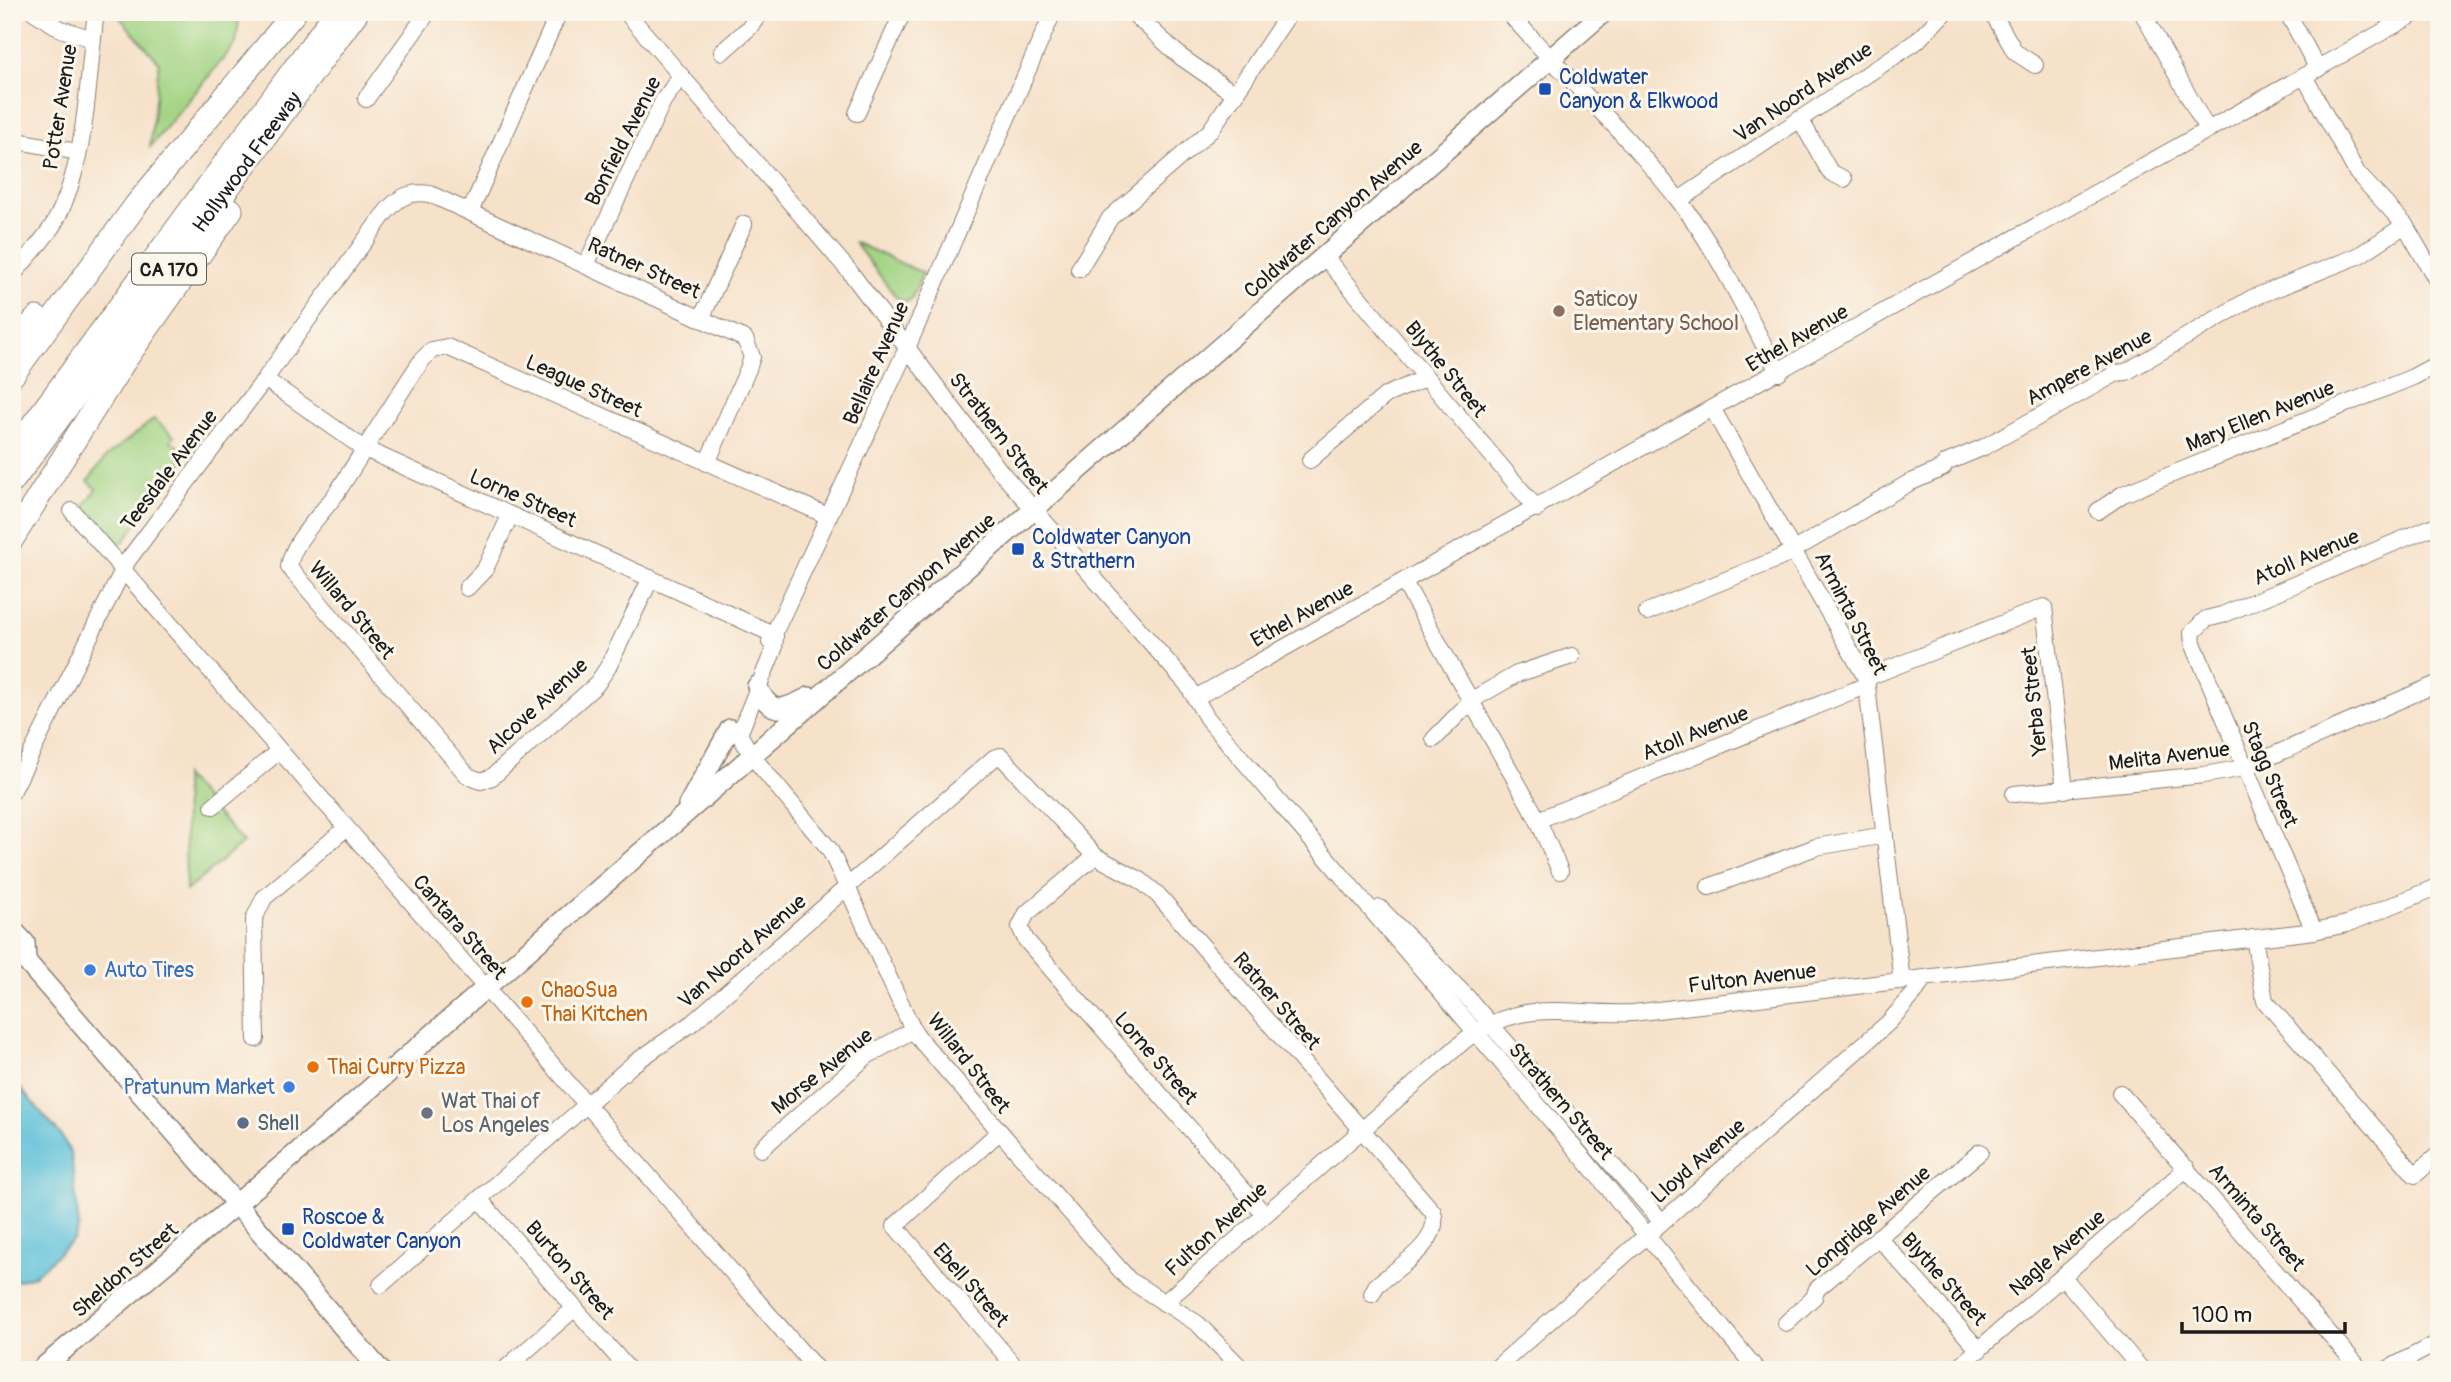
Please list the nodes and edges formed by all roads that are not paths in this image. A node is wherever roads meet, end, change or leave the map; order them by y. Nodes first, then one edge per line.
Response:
1 (34, 12) edge
2 (96, 12) edge
3 (295, 12) edge
4 (319, 12) edge
5 (337, 12) edge
6 (346, 12) edge
7 (357, 12) edge
8 (428, 12) edge
9 (559, 12) edge
10 (626, 12) edge
11 (761, 12) edge
12 (903, 12) edge
13 (1053, 12) edge
14 (1132, 12) edge
15 (1290, 12) edge
16 (1507, 12) edge
17 (1604, 12) edge
18 (1945, 12) edge
19 (1992, 12) edge
20 (2142, 12) edge
21 (2287, 12) edge
22 (2418, 12) edge
23 (93, 40) junction
24 (722, 52) dead end
25 (325, 56) junction
26 (1551, 58) junction
27 (2035, 65) dead end
28 (2311, 72) junction
29 (681, 76) junction
30 (1236, 95) junction
31 (366, 99) dead end
32 (857, 113) dead end
33 (1800, 119) junction
34 (2208, 131) junction
35 (12, 140) edge
36 (78, 152) junction
37 (1844, 179) dead end
38 (399, 198) joint
39 (1679, 200) junction
40 (136, 205) junction
41 (470, 212) junction
42 (744, 224) dead end
43 (2405, 225) junction
44 (1324, 256) junction
45 (586, 265) junction
46 (1079, 269) dead end
47 (12, 276) edge
48 (2439, 284) edge
49 (702, 317) junction
50 (12, 346) edge
51 (907, 348) junction
52 (2439, 363) edge
53 (1780, 373) junction
54 (12, 376) edge
55 (1426, 378) junction
56 (265, 379) junction
57 (1713, 410) junction
58 (12, 430) edge
59 (363, 447) junction
60 (12, 453) edge
61 (1310, 460) dead end
62 (707, 463) junction
63 (12, 468) edge
64 (12, 482) edge
65 (1536, 509) junction
66 (1033, 510) junction
67 (2098, 510) dead end
68 (72, 511) dead end
69 (510, 516) junction
70 (828, 516) junction
71 (2439, 524) edge
72 (12, 539) edge
73 (1794, 549) junction
74 (123, 570) junction
75 (650, 578) junction
76 (1404, 583) junction
77 (467, 588) dead end
78 (2044, 607) joint
79 (1647, 612) dead end
80 (2192, 633) joint
81 (775, 635) junction
82 (1572, 656) dead end
83 (1866, 682) junction
84 (2439, 683) edge
85 (757, 685) junction
86 (832, 686) junction
87 (1195, 698) junction
88 (1472, 700) junction
89 (730, 729) junction
90 (1434, 739) dead end
91 (279, 751) junction
92 (752, 756) junction
93 (1001, 756) joint
94 (2244, 768) junction
95 (481, 781) joint
96 (2065, 790) junction
97 (12, 792) edge
98 (2014, 794) dead end
99 (213, 806) dead end
100 (682, 817) junction
101 (1538, 820) junction
102 (346, 828) junction
103 (1885, 835) junction
104 (1095, 856) junction
105 (1560, 871) dead end
106 (1344, 877) junction
107 (2439, 886) edge
108 (1709, 887) dead end
109 (847, 888) junction
110 (12, 929) edge
111 (2314, 931) junction
112 (2254, 938) junction
113 (19, 958) edge
114 (1923, 979) junction
115 (1902, 982) junction
116 (485, 988) junction
117 (1491, 1025) junction
118 (914, 1030) junction
119 (1474, 1033) junction
120 (256, 1039) dead end
121 (2120, 1093) dead end
122 (587, 1105) junction
123 (1361, 1130) junction
124 (998, 1133) junction
125 (761, 1149) dead end
126 (1980, 1152) dead end
127 (2439, 1154) edge
128 (2187, 1168) junction
129 (479, 1199) junction
130 (237, 1204) junction
131 (1264, 1214) junction
132 (1661, 1221) junction
133 (1647, 1235) junction
134 (1878, 1237) junction
135 (2063, 1276) junction
136 (381, 1285) dead end
137 (1372, 1294) dead end
138 (1164, 1303) junction
139 (575, 1308) junction
140 (1786, 1323) dead end
141 (2439, 1342) edge
142 (1979, 1350) junction
143 (40, 1370) edge
144 (380, 1370) edge
145 (504, 1370) edge
146 (629, 1370) edge
147 (817, 1370) edge
148 (1018, 1370) edge
149 (1243, 1370) edge
150 (1494, 1370) edge
151 (1760, 1370) edge
152 (1955, 1370) edge
153 (2142, 1370) edge
154 (2361, 1370) edge
155 (2386, 1370) edge

1 - 23 street
2 - 23 street, Potter Avenue
3 - 40 highway
4 - 58 highway, Hollywood Freeway / CA 170
5 - 60 highway
6 - 63 highway
7 - 25 highway, Hollywood Freeway / CA 170
8 - 31 street
9 - 41 street
10 - 29 street, Strathern Street
11 - 24 street
12 - 32 street
13 - 51 street, Bellaire Avenue
14 - 30 street
15 - 30 street
16 - 26 street
17 - 26 main road, Coldwater Canyon Avenue
18 - 33 street, Van Noord Avenue
19 - 27 street
20 - 34 street
21 - 28 street
22 - 28 street, Ethel Avenue
23 - 36 street, Potter Avenue
25 - 64 highway, Hollywood Freeway / CA 170
25 - 72 highway
26 - 39 street
26 - 44 main road, Coldwater Canyon Avenue
28 - 34 street, Ethel Avenue
28 - 43 street
29 - 45 street, Bonfield Avenue
29 - 51 street, Strathern Street
30 - 46 street
33 - 37 street
33 - 39 street, Van Noord Avenue
34 - 53 street, Ethel Avenue
35 - 36 street
36 - 47 street, Potter Avenue
38 - 41 street, Ratner Street
38 - 56 street, Teesdale Avenue
39 - 53 street
40 - 50 highway
40 - 54 highway
41 - 45 street, Ratner Street
42 - 49 street
43 - 48 street
43 - 73 street, Ampere Avenue
44 - 55 street, Blythe Street
44 - 66 main road, Coldwater Canyon Avenue
45 - 49 street, Ratner Street
49 - 62 street, Ratner Street
51 - 66 street, Strathern Street
51 - 70 street, Bellaire Avenue
52 - 67 street, Mary Ellen Avenue
53 - 57 street, Ethel Avenue
55 - 61 street
55 - 65 street, Blythe Street
56 - 59 street, Lorne Street
56 - 74 street, Teesdale Avenue
57 - 65 street, Ethel Avenue
57 - 73 street, Arminta Street
59 - 62 street, League Street
59 - 69 street, Lorne Street
59 - 95 street, Willard Street
62 - 70 street, League Street
65 - 76 street, Ethel Avenue
66 - 86 main road, Coldwater Canyon Avenue
66 - 87 street, Strathern Street
68 - 74 street, Cantara Street
69 - 75 street, Lorne Street
69 - 77 street
70 - 81 street, Bellaire Avenue
71 - 80 street, Atoll Avenue
73 - 79 street
73 - 83 street, Arminta Street
74 - 91 street, Cantara Street
74 - 97 street, Teesdale Avenue
75 - 81 street, Lorne Street
75 - 95 street, Alcove Avenue
76 - 87 street, Ethel Avenue
76 - 88 street
78 - 83 street, Atoll Avenue
78 - 96 street, Yerba Street
80 - 94 street, Stagg Street
81 - 85 street
81 - 89 street, Bellaire Avenue
82 - 88 street
83 - 101 street, Atoll Avenue
83 - 103 street, Arminta Street
84 - 94 street, Melita Avenue
85 - 86 main road
85 - 92 street, Willard Street
86 - 92 main road, Coldwater Canyon Avenue
87 - 106 street, Strathern Street
88 - 90 street
88 - 101 street
89 - 92 street
89 - 100 main road
91 - 99 street
91 - 102 street, Cantara Street
92 - 100 main road, Coldwater Canyon Avenue
92 - 109 street, Willard Street
93 - 104 street, Ratner Street
93 - 109 street, Van Noord Avenue
94 - 96 street, Melita Avenue
94 - 111 street, Stagg Street
96 - 98 street, Melita Avenue
100 - 116 main road, Coldwater Canyon Avenue
101 - 105 street
102 - 116 street, Cantara Street
102 - 120 street
103 - 108 street
103 - 115 street, Arminta Street
104 - 123 street, Ratner Street
104 - 131 street, Lorne Street
106 - 117 street, Strathern Street
106 - 119 street, Strathern Street
107 - 111 street, Fulton Avenue
109 - 118 street, Willard Street
109 - 122 street, Van Noord Avenue
110 - 113 main road
111 - 112 street, Fulton Avenue
112 - 114 street, Fulton Avenue
112 - 127 street
113 - 130 main road
114 - 115 street, Fulton Avenue
114 - 132 street, Lloyd Avenue
115 - 117 street, Fulton Avenue
116 - 122 street, Cantara Street
116 - 130 main road, Coldwater Canyon Avenue
117 - 119 street, Fulton Avenue
117 - 132 street, Strathern Street
118 - 124 street, Willard Street
118 - 125 street, Morse Avenue
119 - 123 street, Fulton Avenue
119 - 133 street, Strathern Street
121 - 128 street, Arminta Street
122 - 129 street, Van Noord Avenue
122 - 147 street, Cantara Street
123 - 131 street, Fulton Avenue
123 - 137 street, Ratner Street
124 - 138 street, Willard Street
124 - 148 street, Ebell Street
126 - 134 street, Longridge Avenue
128 - 135 street, Nagle Avenue
128 - 154 street, Arminta Street
129 - 136 street, Van Noord Avenue
129 - 139 street, Burton Street
130 - 143 main road, Sheldon Street
130 - 144 main road
131 - 138 street, Fulton Avenue
132 - 133 street, Lloyd Avenue
133 - 150 street, Lloyd Avenue
133 - 151 street, Strathern Street
134 - 140 street, Longridge Avenue
134 - 142 street, Blythe Street
135 - 142 street, Nagle Avenue
135 - 153 street
138 - 149 street, Willard Street
139 - 145 street
139 - 146 street, Burton Street
141 - 155 street
142 - 152 street, Nagle Avenue

